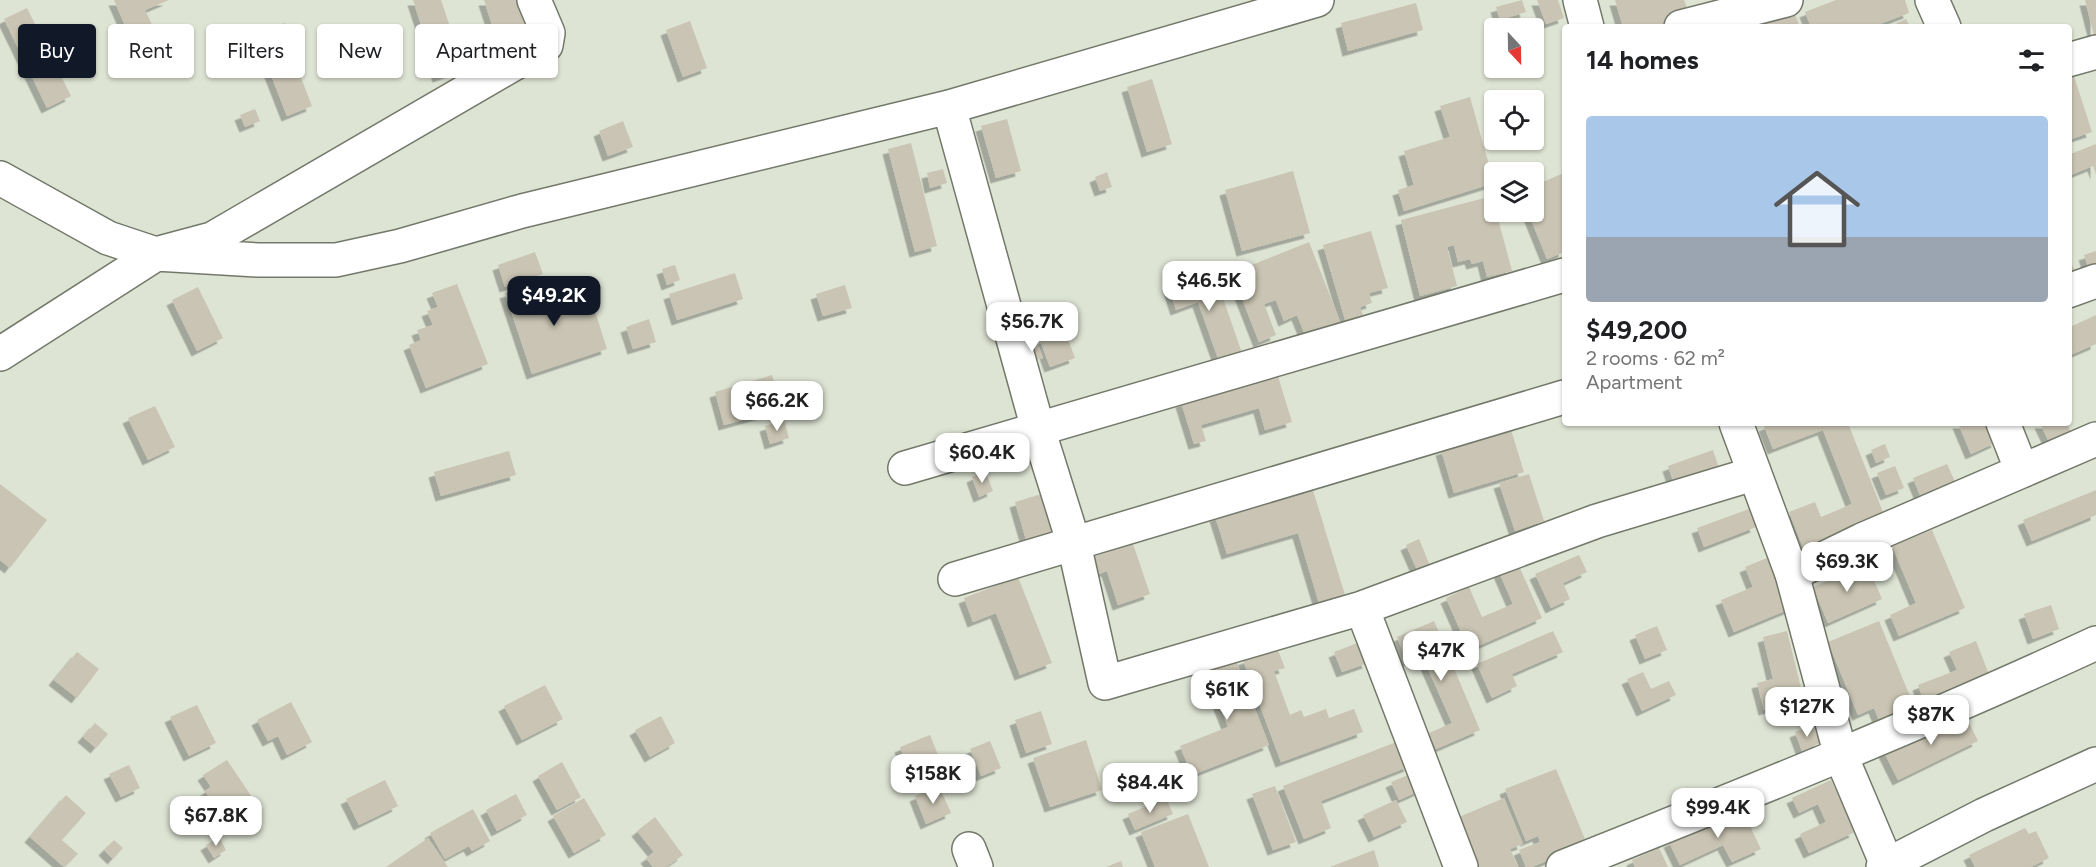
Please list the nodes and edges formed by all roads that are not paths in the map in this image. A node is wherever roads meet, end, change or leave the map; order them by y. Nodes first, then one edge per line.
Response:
1 (534, 0) edge
2 (1317, 0) edge
3 (1580, 0) edge
4 (1786, 0) edge
5 (1932, 0) edge
6 (1586, 24) edge
7 (1693, 24) edge
8 (1943, 24) edge
9 (2096, 52) edge
10 (2072, 59) edge
11 (949, 107) junction
12 (0, 178) edge
13 (156, 254) junction
14 (1562, 276) edge
15 (2096, 281) edge
16 (2072, 290) edge
17 (0, 354) edge
18 (1562, 397) edge
19 (1737, 426) edge
20 (2004, 426) edge
21 (1038, 429) junction
22 (2096, 439) edge
23 (904, 468) dead end
24 (2022, 471) junction
25 (1753, 474) junction
26 (1074, 544) junction
27 (1792, 574) junction
28 (955, 579) dead end
29 (1362, 608) junction
30 (2096, 643) edge
31 (1841, 756) junction
32 (2096, 764) edge
33 (1886, 866) edge
34 (1461, 867) edge
35 (1563, 867) edge

1 - 13 street
2 - 11 street
3 - 6 street
4 - 7 street
5 - 8 street
9 - 10 street
11 - 13 street
11 - 21 street
12 - 13 street
13 - 17 street
14 - 21 street
15 - 16 street
18 - 26 street
19 - 25 street
20 - 24 street
21 - 23 street
21 - 26 street
22 - 24 street
24 - 27 street
25 - 27 street
25 - 29 street
26 - 28 street
26 - 29 street
27 - 31 street
29 - 34 street
30 - 31 street
31 - 33 street
31 - 35 street
32 - 33 street

